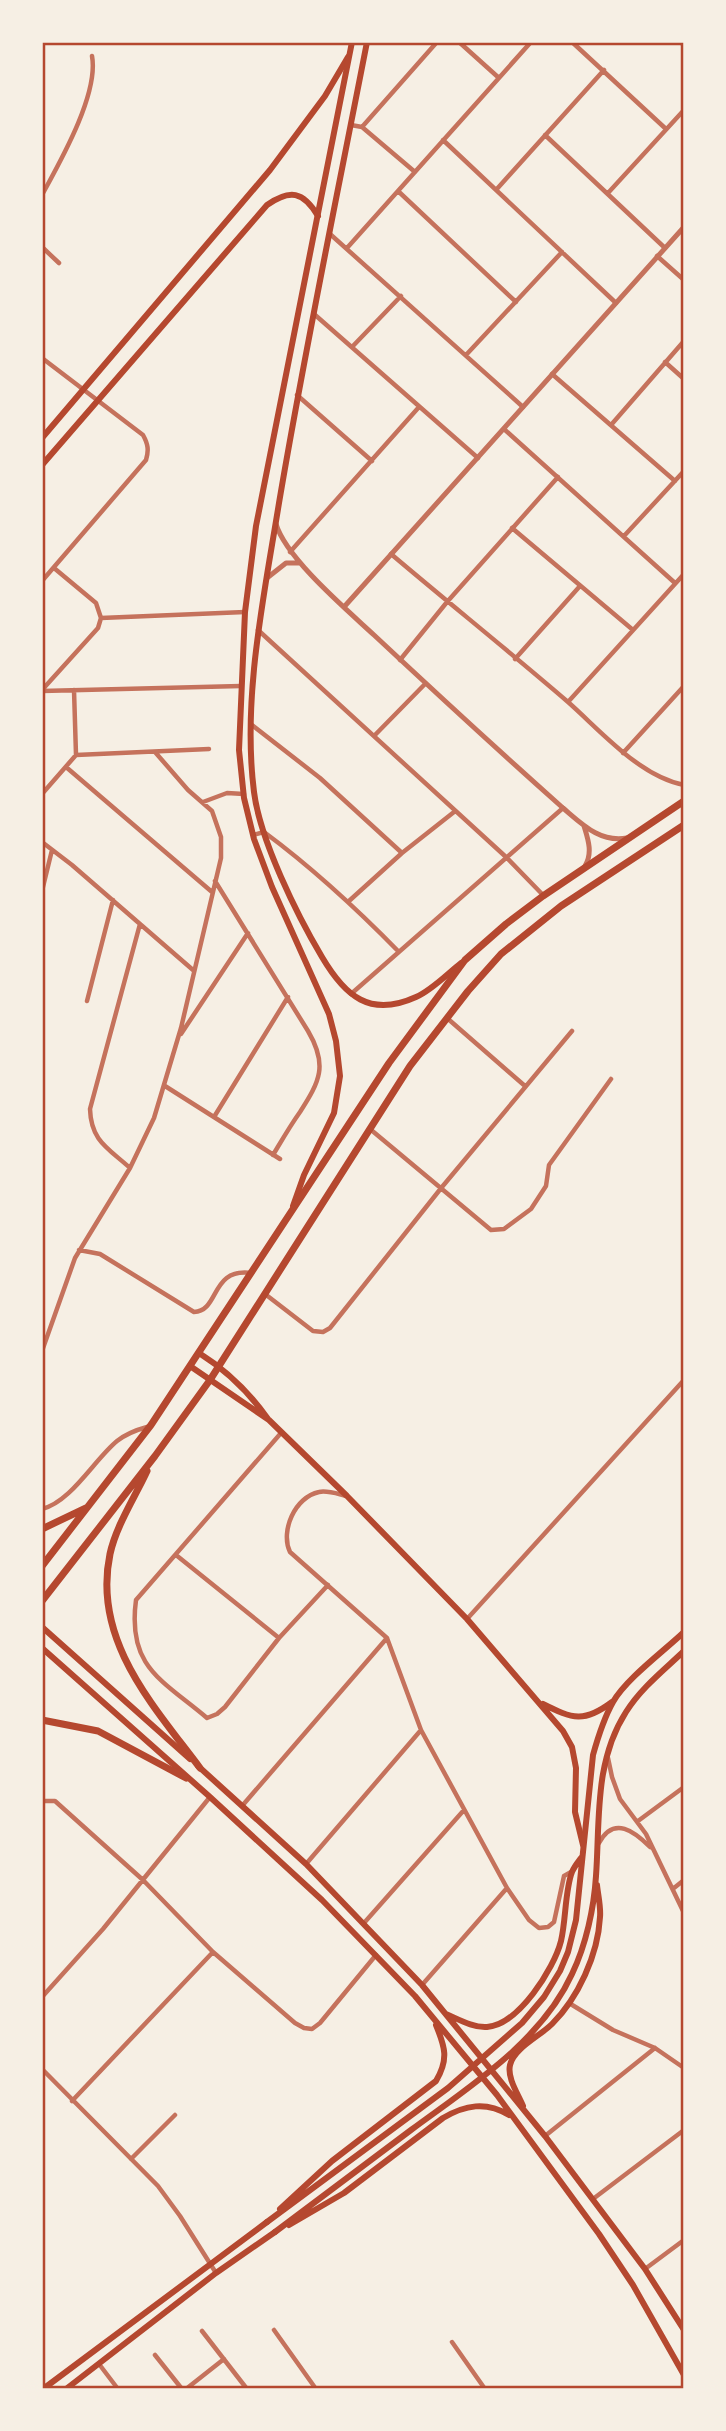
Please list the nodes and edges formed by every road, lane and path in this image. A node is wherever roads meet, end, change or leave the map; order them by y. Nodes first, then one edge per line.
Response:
1 (352, 42) edge
2 (367, 42) edge
3 (437, 42) edge
4 (459, 42) edge
5 (531, 42) edge
6 (572, 42) edge
7 (350, 52) junction
8 (92, 56) dead end
9 (604, 70) junction
10 (499, 78) junction
11 (684, 110) edge
12 (351, 125) junction
13 (362, 127) junction
14 (666, 129) junction
15 (545, 135) junction
16 (443, 140) junction
17 (415, 172) junction
18 (496, 190) junction
19 (398, 191) junction
20 (608, 193) junction
21 (42, 195) edge
22 (317, 216) junction
23 (684, 227) edge
24 (330, 234) junction
25 (42, 247) edge
26 (347, 248) junction
27 (665, 248) junction
28 (562, 252) junction
29 (657, 257) junction
30 (59, 263) dead end
31 (684, 280) edge
32 (401, 296) junction
33 (516, 302) junction
34 (616, 303) junction
35 (314, 314) junction
36 (684, 341) edge
37 (352, 347) junction
38 (466, 355) junction
39 (42, 358) edge
40 (665, 362) junction
41 (552, 374) junction
42 (684, 379) edge
43 (84, 390) junction
44 (297, 395) junction
45 (97, 400) junction
46 (419, 407) junction
47 (523, 407) junction
48 (611, 425) junction
49 (503, 429) junction
50 (42, 438) edge
51 (478, 458) junction
52 (372, 461) junction
53 (42, 465) edge
54 (684, 471) edge
55 (558, 477) junction
56 (675, 481) junction
57 (276, 523) junction
58 (512, 528) junction
59 (624, 536) junction
60 (289, 552) junction
61 (391, 554) junction
62 (302, 564) junction
63 (54, 568) junction
64 (684, 574) edge
65 (267, 578) junction
66 (42, 581) edge
67 (675, 583) junction
68 (580, 586) junction
69 (447, 602) junction
70 (344, 607) junction
71 (245, 612) junction
72 (102, 618) junction
73 (258, 631) junction
74 (634, 631) junction
75 (515, 659) junction
76 (400, 660) junction
77 (425, 684) junction
78 (241, 686) junction
79 (684, 686) edge
80 (42, 690) edge
81 (74, 690) junction
82 (568, 702) junction
83 (252, 725) junction
84 (374, 736) junction
85 (209, 749) dead end
86 (155, 752) junction
87 (623, 753) junction
88 (76, 755) junction
89 (66, 767) junction
90 (684, 785) edge
91 (42, 794) edge
92 (244, 794) junction
93 (203, 802) junction
94 (684, 802) edge
95 (562, 808) junction
96 (454, 812) junction
97 (684, 825) edge
98 (584, 826) junction
99 (264, 832) junction
100 (253, 835) junction
101 (630, 837) junction
102 (42, 842) edge
103 (52, 850) junction
104 (402, 853) junction
105 (506, 858) junction
106 (582, 869) junction
107 (215, 881) junction
108 (42, 891) edge
109 (212, 892) junction
110 (543, 896) junction
111 (113, 900) junction
112 (349, 901) junction
113 (140, 924) junction
114 (248, 933) junction
115 (398, 952) junction
116 (465, 960) junction
117 (194, 971) junction
118 (351, 994) junction
119 (288, 998) junction
120 (88, 1001) dead end
121 (447, 1018) junction
122 (572, 1031) dead end
123 (178, 1039) junction
124 (611, 1079) dead end
125 (165, 1086) junction
126 (525, 1086) junction
127 (214, 1117) junction
128 (369, 1129) junction
129 (273, 1155) junction
130 (280, 1159) dead end
131 (130, 1168) junction
132 (442, 1187) junction
133 (288, 1218) junction
134 (79, 1250) junction
135 (252, 1273) junction
136 (265, 1294) junction
137 (42, 1351) edge
138 (199, 1353) junction
139 (218, 1365) junction
140 (190, 1366) junction
141 (210, 1380) junction
142 (684, 1380) edge
143 (269, 1420) junction
144 (151, 1425) junction
145 (281, 1433) junction
146 (155, 1456) junction
147 (347, 1496) junction
148 (89, 1506) junction
149 (42, 1509) edge
150 (42, 1528) edge
151 (176, 1555) junction
152 (42, 1566) edge
153 (328, 1585) junction
154 (42, 1601) edge
155 (467, 1619) junction
156 (42, 1627) edge
157 (684, 1632) edge
158 (279, 1637) junction
159 (387, 1638) junction
160 (42, 1648) edge
161 (684, 1651) edge
162 (613, 1702) junction
163 (541, 1704) junction
164 (42, 1720) edge
165 (421, 1730) junction
166 (607, 1753) junction
167 (200, 1768) junction
168 (186, 1778) junction
169 (684, 1787) edge
170 (210, 1797) junction
171 (42, 1801) edge
172 (242, 1807) junction
173 (464, 1810) junction
174 (638, 1821) junction
175 (583, 1845) junction
176 (597, 1845) junction
177 (653, 1850) junction
178 (582, 1857) junction
179 (306, 1864) junction
180 (572, 1872) junction
181 (596, 1879) junction
182 (143, 1880) junction
183 (684, 1880) edge
184 (508, 1888) junction
185 (673, 1888) junction
186 (684, 1913) edge
187 (364, 1923) junction
188 (213, 1952) junction
189 (377, 1954) junction
190 (422, 1985) junction
191 (42, 1997) edge
192 (569, 2003) junction
193 (444, 2013) junction
194 (434, 2020) junction
195 (655, 2048) junction
196 (42, 2068) edge
197 (684, 2068) edge
198 (72, 2101) junction
199 (526, 2111) junction
200 (174, 2115) dead end
201 (512, 2116) junction
202 (684, 2130) edge
203 (545, 2136) junction
204 (131, 2159) junction
205 (593, 2199) junction
206 (267, 2222) junction
207 (275, 2232) junction
208 (684, 2239) edge
209 (211, 2264) junction
210 (645, 2269) junction
211 (216, 2273) junction
212 (274, 2330) dead end
213 (684, 2330) edge
214 (202, 2331) dead end
215 (452, 2342) dead end
216 (155, 2355) dead end
217 (224, 2359) junction
218 (99, 2364) junction
219 (684, 2375) edge
220 (43, 2389) edge
221 (65, 2389) edge
222 (118, 2389) edge
223 (184, 2389) edge
224 (247, 2389) edge
225 (316, 2389) edge
226 (485, 2389) edge

1 - 7 main road
2 - 12 main road
3 - 13 street
4 - 10 street
5 - 10 street
6 - 9 street
7 - 22 main road
7 - 43 main road
8 - 21 street
9 - 14 street
9 - 15 street
10 - 16 street
11 - 14 street
12 - 13 street
12 - 24 main road
13 - 17 street
14 - 20 street
15 - 18 street
15 - 20 street
16 - 17 street
16 - 18 street
17 - 19 street
18 - 28 street
19 - 26 street
19 - 33 street
20 - 27 street
22 - 45 main road
22 - 71 main road
23 - 27 street
24 - 26 street
24 - 35 main road
25 - 30 street
26 - 32 street
27 - 29 street
28 - 33 street
28 - 34 street
29 - 31 street
29 - 34 street
32 - 37 street
32 - 38 street
33 - 38 street
34 - 41 street
35 - 37 street
35 - 44 main road
36 - 40 street
37 - 46 street
38 - 47 street
39 - 43 street
40 - 42 street
40 - 48 street
41 - 47 street
41 - 48 street
43 - 45 street
43 - 50 main road
44 - 52 street
44 - 57 main road
45 - 53 main road
45 - 63 street
46 - 51 street
46 - 52 street
47 - 49 street
48 - 56 street
49 - 51 street
49 - 55 street
51 - 61 street
52 - 60 street
54 - 56 street
55 - 58 street
55 - 59 street
56 - 59 street
57 - 60 street
57 - 65 main road
58 - 68 street
58 - 69 street
59 - 67 street
60 - 62 street
61 - 69 street
61 - 70 street
62 - 65 street
62 - 70 street
63 - 66 street
63 - 72 street
64 - 67 street
65 - 73 main road
67 - 74 street
68 - 74 street
68 - 75 street
69 - 75 street
69 - 76 street
70 - 76 street
71 - 72 street
71 - 78 main road
72 - 80 street
73 - 83 main road
73 - 84 street
74 - 82 street
75 - 82 street
76 - 77 street
77 - 84 street
77 - 95 street
78 - 81 street
78 - 92 main road
79 - 87 street
80 - 81 street
81 - 88 street
82 - 87 street
83 - 99 main road
83 - 104 street
84 - 96 street
85 - 86 street
86 - 88 street
86 - 93 street
87 - 90 street
88 - 89 street
89 - 91 street
89 - 109 street
92 - 93 street
92 - 100 main road
93 - 107 street
94 - 101 highway
95 - 98 street
95 - 105 street
96 - 104 street
96 - 105 street
97 - 121 highway
98 - 101 street
98 - 106 street
99 - 100 street
99 - 112 street
99 - 118 main road
100 - 133 main road
101 - 106 highway
102 - 103 street
103 - 108 street
103 - 111 street
104 - 112 street
105 - 110 street
105 - 115 street
106 - 110 highway
107 - 109 street
107 - 114 street
109 - 117 street
110 - 116 highway
111 - 113 street
111 - 120 street
112 - 115 street
113 - 117 street
113 - 131 street
114 - 119 street
114 - 123 street
115 - 118 street
116 - 118 main road
116 - 133 highway
117 - 123 street
119 - 127 street
119 - 129 street
121 - 126 street
121 - 128 highway
122 - 126 street
123 - 125 street
124 - 132 street
125 - 127 street
125 - 131 street
126 - 132 street
127 - 129 street
128 - 132 street
128 - 136 highway
129 - 130 street
131 - 134 street
132 - 136 street
133 - 135 highway
134 - 135 street
134 - 137 street
135 - 138 highway
136 - 139 highway
138 - 139 main road
138 - 140 highway
139 - 141 highway
139 - 143 main road
140 - 141 main road
140 - 144 highway
141 - 143 main road
141 - 146 highway
142 - 155 street
143 - 145 main road
144 - 148 highway
144 - 149 street
145 - 147 main road
145 - 151 street
146 - 154 highway
146 - 167 highway
147 - 153 street
147 - 155 main road
148 - 150 highway
148 - 152 highway
151 - 158 street
151 - 158 street
153 - 158 street
153 - 159 street
155 - 163 main road
156 - 167 main road
157 - 162 main road
159 - 165 street
159 - 172 street
160 - 168 main road
161 - 166 main road
162 - 163 main road
162 - 175 main road
163 - 175 main road
164 - 168 highway
165 - 173 street
165 - 179 street
166 - 174 street
166 - 176 main road
167 - 172 main road
168 - 170 main road
169 - 174 street
170 - 182 street
170 - 189 main road
171 - 182 street
172 - 179 main road
173 - 184 street
173 - 187 street
174 - 177 street
175 - 178 main road
176 - 177 street
176 - 181 main road
177 - 185 street
178 - 180 main road
178 - 206 main road
179 - 187 main road
180 - 184 street
180 - 193 main road
181 - 192 main road
181 - 207 main road
182 - 188 street
182 - 191 street
183 - 185 street
184 - 190 street
185 - 186 street
187 - 190 main road
188 - 189 street
188 - 198 street
189 - 194 main road
190 - 193 main road
192 - 195 street
192 - 199 main road
193 - 199 main road
194 - 201 main road
194 - 206 main road
195 - 197 street
195 - 203 street
196 - 198 street
198 - 204 street
199 - 203 main road
200 - 204 street
201 - 207 main road
201 - 219 main road
202 - 205 street
203 - 205 main road
204 - 209 street
205 - 210 main road
206 - 209 main road
207 - 211 main road
208 - 210 street
209 - 211 street
209 - 220 main road
210 - 213 main road
211 - 218 main road
212 - 225 street
214 - 217 street
215 - 226 street
216 - 223 street
217 - 223 street
217 - 224 street
218 - 221 main road
218 - 222 street

